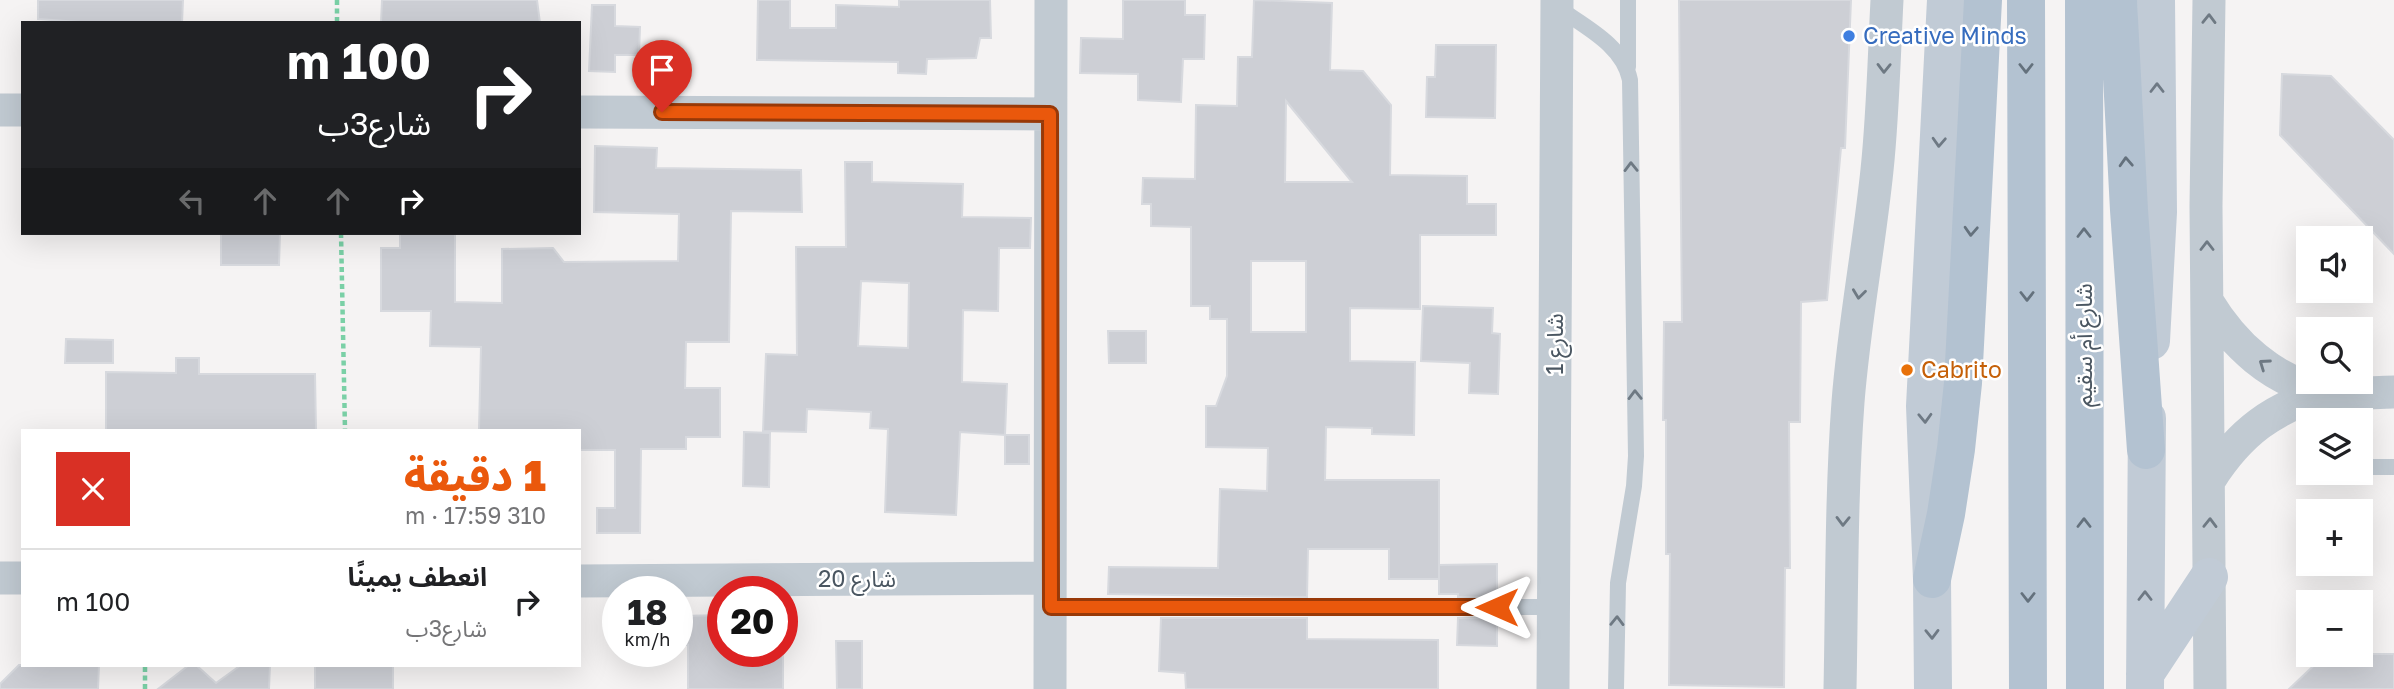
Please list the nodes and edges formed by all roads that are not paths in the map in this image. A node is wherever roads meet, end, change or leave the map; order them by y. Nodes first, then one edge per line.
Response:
1 (1051, 0) edge
2 (1628, 0) edge
3 (1887, 0) edge
4 (1927, 0) edge
5 (1946, 0) edge
6 (1983, 0) edge
7 (2026, 0) edge
8 (2084, 0) edge
9 (2118, 0) edge
10 (2156, 0) edge
11 (2210, 0) edge
12 (1557, 4) edge
13 (1944, 42) junction
14 (1628, 69) junction
15 (0, 110) edge
16 (21, 110) edge
17 (581, 112) edge
18 (1050, 114) junction
19 (2207, 301) junction
20 (2296, 382) edge
21 (2373, 392) edge
22 (2394, 392) edge
23 (2319, 394) edge
24 (2146, 450) junction
25 (2373, 467) edge
26 (2394, 467) edge
27 (2210, 479) junction
28 (2209, 577) junction
29 (0, 578) edge
30 (21, 578) edge
31 (1932, 579) junction
32 (581, 581) edge
33 (1050, 593) junction
34 (1553, 607) junction
35 (2145, 682) edge
36 (1050, 689) edge
37 (1553, 689) edge
38 (1616, 689) edge
39 (1840, 689) edge
40 (1933, 689) edge
41 (2028, 689) edge
42 (2085, 689) edge
43 (2210, 689) edge

1 - 18 street
2 - 14 lane
3 -> 39 street
4 - 13 main road
5 - 13 main road
6 -> 31 main road
7 -> 41 main road
42 -> 8 main road, شارع أم سقيم
24 -> 9 main road
24 -> 10 main road
19 -> 11 street
12 - 14 lane
12 - 34 street, شارع 1
13 -> 31 main road
38 -> 14 lane
15 - 16 street
17 - 18 street
18 - 33 street
20 -> 19 street
19 - 27 street
21 - 22 street
23 - 27 street
35 -> 24 main road
25 - 26 lane
28 -> 27 street
28 - 35 main road
28 - 43 street
29 - 30 street
31 -> 40 main road
32 - 33 street, شارع 20
33 - 34 lane
33 - 36 street
34 - 37 street, شارع 1

